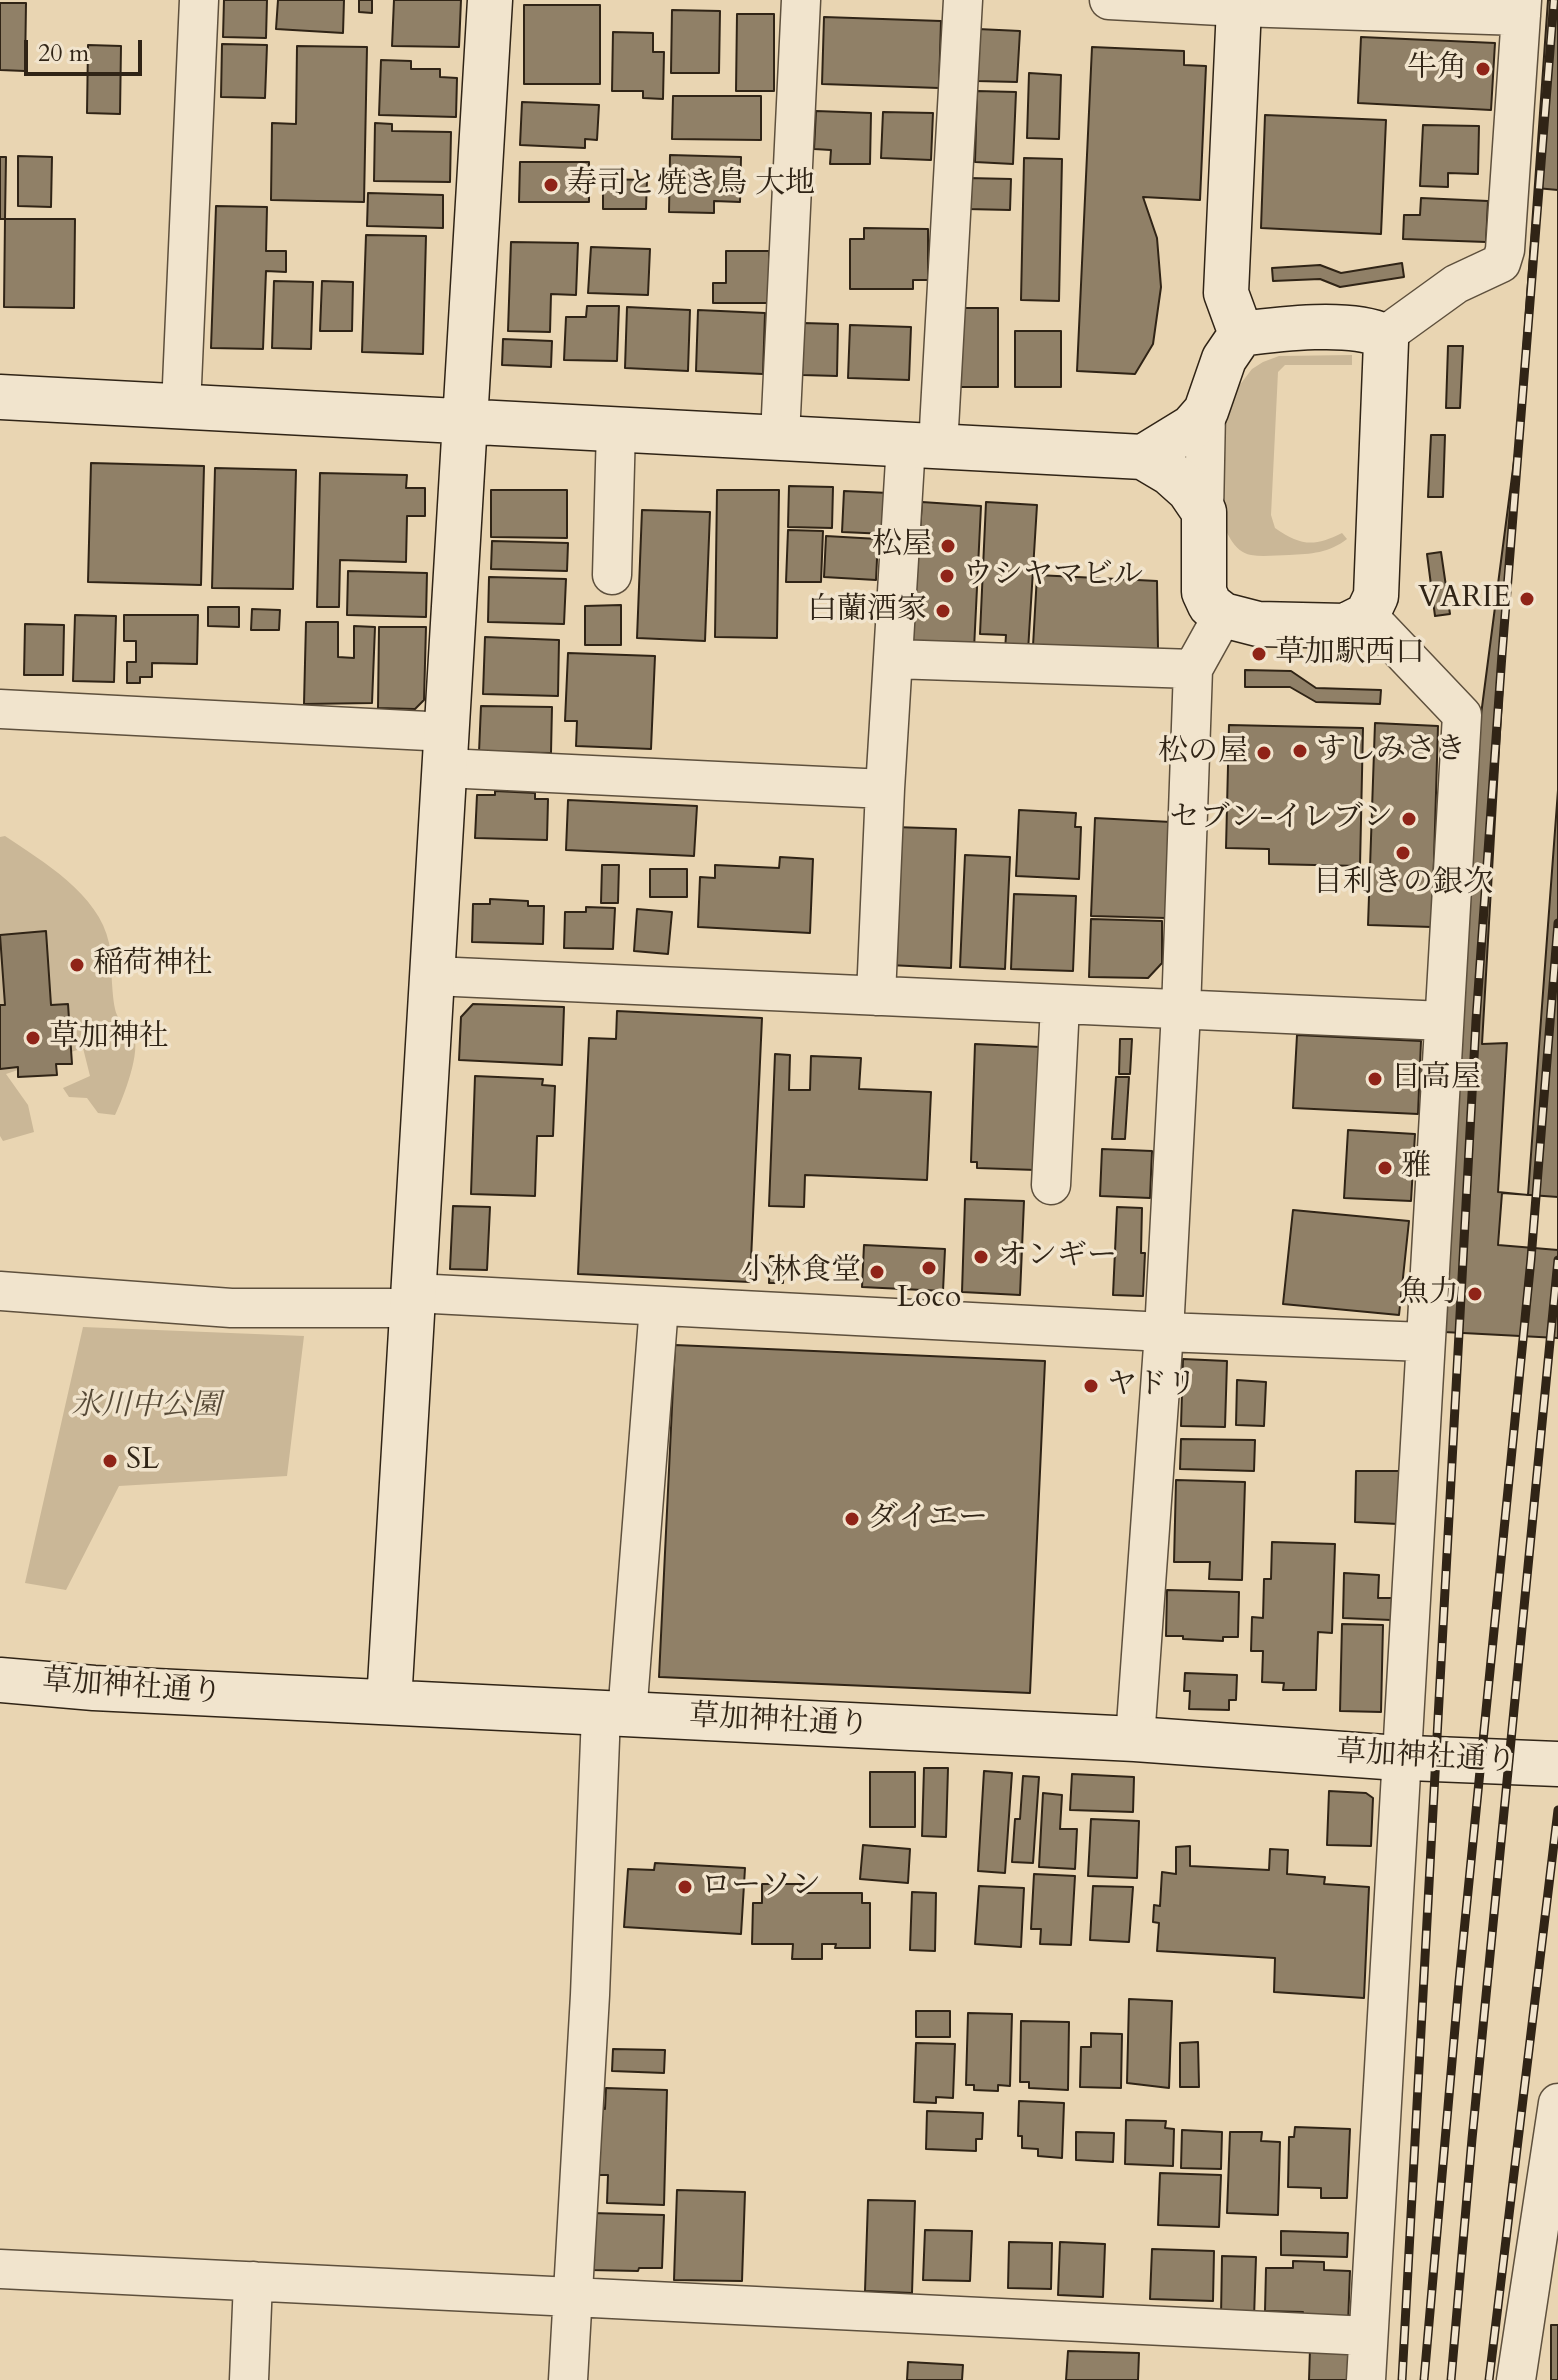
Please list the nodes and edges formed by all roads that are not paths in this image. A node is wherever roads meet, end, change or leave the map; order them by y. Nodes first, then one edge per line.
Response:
1 (199, 0) edge
2 (490, 0) edge
3 (801, 0) edge
4 (963, 0) edge
5 (1109, 0) edge
6 (1239, 7) junction
7 (1522, 8) edge
8 (1241, 334) junction
9 (1384, 336) junction
10 (0, 397) edge
11 (181, 407) junction
12 (1206, 411) junction
13 (465, 421) junction
14 (616, 428) junction
15 (780, 436) junction
16 (922, 445) junction
17 (1143, 457) junction
18 (1204, 512) junction
19 (612, 575) dead end
20 (1223, 615) junction
21 (1367, 615) junction
22 (893, 659) junction
23 (1193, 669) junction
24 (0, 709) edge
25 (446, 750) junction
26 (885, 789) junction
27 (433, 976) junction
28 (876, 996) junction
29 (1060, 1005) junction
30 (1181, 1011) junction
31 (1444, 1021) junction
32 (1051, 1185) dead end
33 (0, 1291) edge
34 (413, 1300) junction
35 (659, 1306) junction
36 (1164, 1332) junction
37 (1425, 1342) junction
38 (0, 1680) edge
39 (389, 1702) junction
40 (614, 1715) junction
41 (1135, 1739) junction
42 (1401, 1757) junction
43 (1558, 1764) edge
44 (1558, 2103) edge
45 (0, 2269) edge
46 (253, 2281) junction
47 (572, 2297) junction
48 (1368, 2336) junction
49 (249, 2380) edge
50 (568, 2380) edge
51 (1366, 2380) edge
52 (1516, 2380) edge

1 - 11 street
2 - 13 street
3 - 15 street
4 - 16 street
5 - 6 street
6 - 7 street
6 - 8 street
7 - 9 street
8 - 9 street
8 - 12 street
9 - 21 street
10 - 11 street
11 - 13 street
12 - 17 street
12 - 18 street
13 - 14 street
13 - 25 street
14 - 15 street
14 - 19 street
15 - 16 street
16 - 17 street
16 - 22 street
17 - 18 street
18 - 20 street
20 - 21 street
20 - 23 street
21 - 31 street
22 - 23 street
22 - 26 street
23 - 30 street
24 - 25 street
25 - 26 street
25 - 27 street
26 - 28 street
27 - 28 street
27 - 34 street
28 - 29 street
29 - 30 street
29 - 32 street
30 - 31 street
30 - 36 street
31 - 37 street
33 - 34 street
34 - 35 street
34 - 39 street
35 - 36 street
35 - 40 street
36 - 37 street
36 - 41 street
37 - 42 street
38 - 39 street, 草加神社通り
39 - 40 street, 草加神社通り
40 - 41 street, 草加神社通り
40 - 47 street
41 - 42 street, 草加神社通り
42 - 43 street, 草加神社通り
42 - 48 street
44 - 52 street
45 - 46 street
46 - 47 street
46 - 49 street
47 - 48 street
47 - 50 street
48 - 51 street

